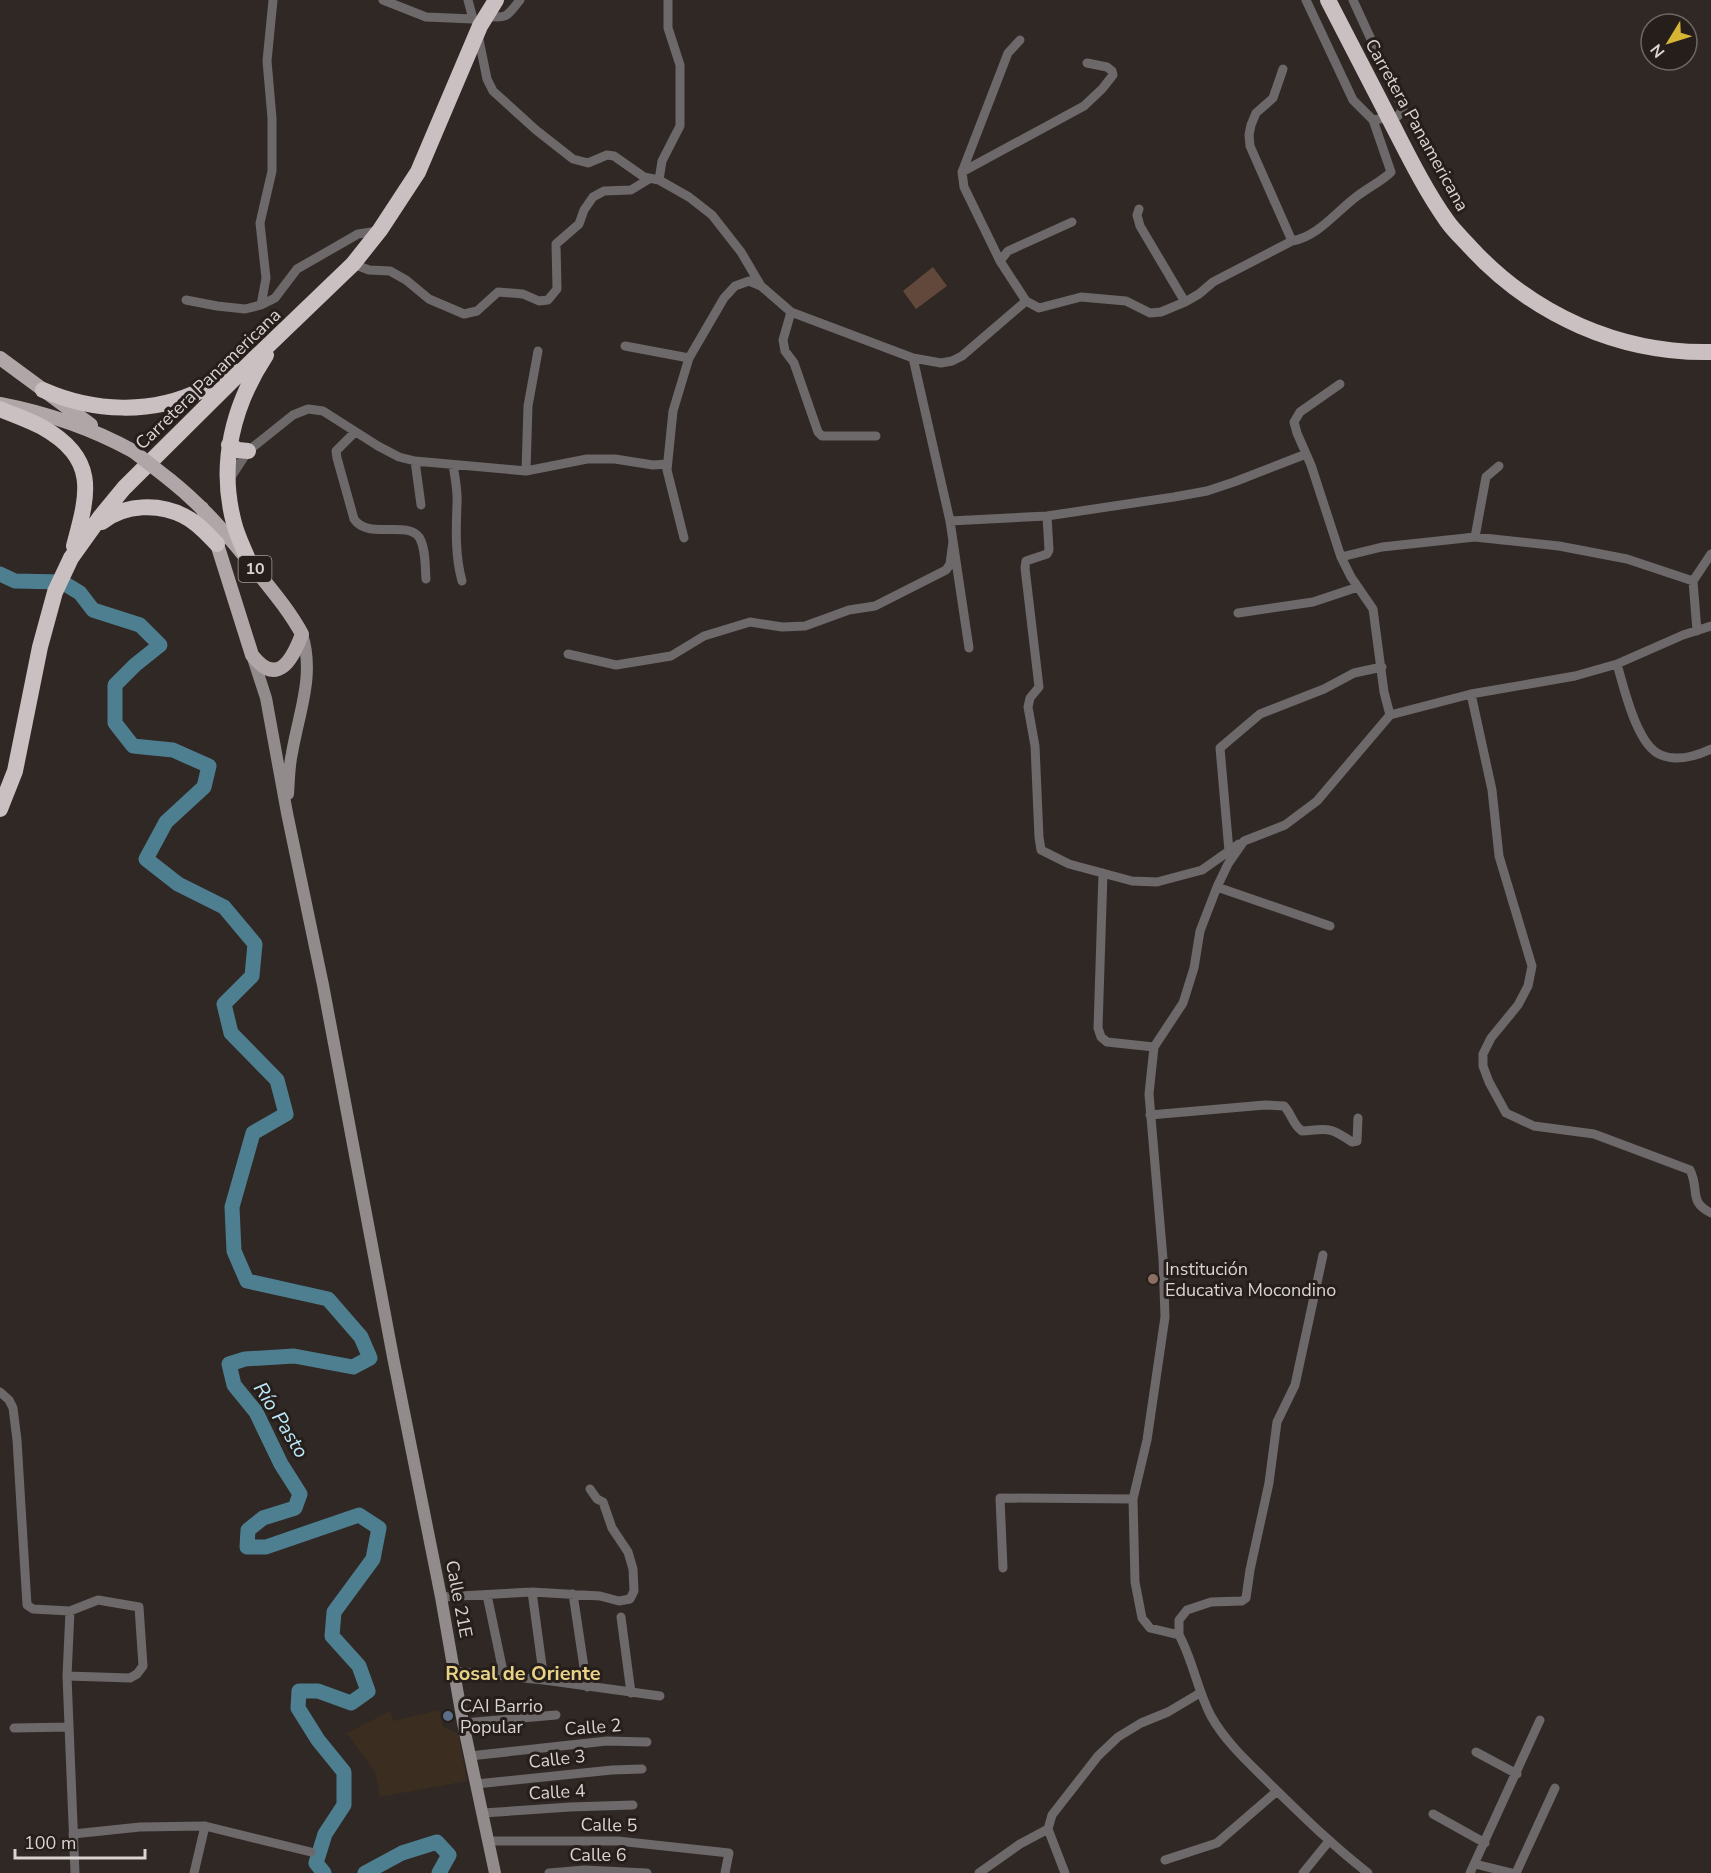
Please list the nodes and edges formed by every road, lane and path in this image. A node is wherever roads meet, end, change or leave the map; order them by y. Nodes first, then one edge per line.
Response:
1 (273, 0) edge
2 (383, 0) edge
3 (468, 0) edge
4 (496, 0) edge
5 (520, 0) edge
6 (668, 0) edge
7 (1305, 0) edge
8 (1328, 0) edge
9 (1353, 0) edge
10 (479, 24) junction
11 (1020, 40) dead end
12 (1088, 63) dead end
13 (1283, 69) dead end
14 (1381, 119) junction
15 (962, 172) junction
16 (654, 179) junction
17 (1139, 208) dead end
18 (1072, 222) dead end
19 (380, 231) junction
20 (1292, 241) junction
21 (1000, 261) junction
22 (353, 264) junction
23 (761, 286) junction
24 (186, 300) dead end
25 (1026, 301) junction
26 (1185, 302) junction
27 (261, 305) junction
28 (791, 312) junction
29 (280, 335) junction
30 (625, 346) dead end
31 (538, 351) dead end
32 (1711, 352) edge
33 (0, 358) edge
34 (689, 358) junction
35 (913, 358) junction
36 (253, 360) junction
37 (1340, 384) dead end
38 (43, 390) junction
39 (0, 404) edge
40 (0, 409) edge
41 (355, 432) junction
42 (876, 436) dead end
43 (107, 437) junction
44 (229, 445) junction
45 (248, 451) junction
46 (1306, 454) junction
47 (416, 461) junction
48 (667, 464) junction
49 (453, 465) junction
50 (1499, 466) dead end
51 (526, 471) junction
52 (227, 483) junction
53 (420, 505) dead end
54 (202, 508) junction
55 (1047, 516) junction
56 (950, 521) junction
57 (91, 530) junction
58 (1475, 537) junction
59 (684, 538) dead end
60 (953, 541) junction
61 (217, 544) junction
62 (1711, 554) edge
63 (1341, 557) junction
64 (249, 562) junction
65 (67, 565) junction
66 (426, 579) dead end
67 (462, 581) dead end
68 (1693, 581) junction
69 (1358, 587) junction
70 (1238, 613) dead end
71 (1711, 626) edge
72 (1697, 630) junction
73 (302, 634) junction
74 (969, 648) dead end
75 (568, 654) dead end
76 (252, 656) junction
77 (1617, 664) junction
78 (1382, 667) junction
79 (1471, 694) junction
80 (1390, 715) junction
81 (1711, 749) edge
82 (0, 809) edge
83 (287, 813) junction
84 (1244, 841) junction
85 (1229, 850) junction
86 (1103, 873) junction
87 (1217, 887) junction
88 (1330, 926) dead end
89 (1154, 1047) junction
90 (1150, 1115) junction
91 (1358, 1118) dead end
92 (1711, 1213) edge
93 (1323, 1255) dead end
94 (0, 1392) edge
95 (590, 1488) dead end
96 (1133, 1499) junction
97 (1003, 1568) dead end
98 (531, 1593) junction
99 (573, 1594) junction
100 (487, 1595) junction
101 (441, 1597) junction
102 (70, 1611) junction
103 (621, 1617) dead end
104 (1179, 1635) junction
105 (455, 1671) junction
106 (67, 1676) junction
107 (504, 1676) junction
108 (544, 1680) junction
109 (588, 1687) junction
110 (631, 1693) junction
111 (1200, 1693) junction
112 (660, 1696) dead end
113 (556, 1715) dead end
114 (1540, 1720) dead end
115 (463, 1723) junction
116 (69, 1727) junction
117 (14, 1728) dead end
118 (647, 1742) dead end
119 (1476, 1752) dead end
120 (470, 1756) junction
121 (642, 1770) dead end
122 (1517, 1774) junction
123 (476, 1784) junction
124 (1556, 1788) dead end
125 (1277, 1791) junction
126 (633, 1805) dead end
127 (483, 1813) junction
128 (1433, 1814) dead end
129 (205, 1826) junction
130 (1048, 1829) junction
131 (73, 1834) junction
132 (1329, 1841) junction
133 (488, 1842) junction
134 (1485, 1843) junction
135 (311, 1852) dead end
136 (1165, 1860) dead end
137 (1356, 1864) junction
138 (1473, 1869) edge
139 (75, 1873) edge
140 (194, 1873) edge
141 (498, 1873) edge
142 (549, 1873) edge
143 (647, 1873) edge
144 (725, 1873) edge
145 (979, 1873) edge
146 (1065, 1873) edge
147 (1303, 1873) edge
148 (1348, 1873) edge
149 (1368, 1873) edge
150 (1514, 1873) edge

1 - 27 street
2 - 10 street
3 - 10 street
4 - 10 highway, Carretera Panamericana
5 - 10 street
6 - 16 street
7 - 14 street
8 - 14 highway, Carretera Panamericana
9 - 14 street
10 - 16 street
10 - 19 highway, Carretera Panamericana
11 - 15 street
12 - 15 street
13 - 20 street
14 - 20 street
14 - 32 highway, Carretera Panamericana
15 - 21 street
16 - 22 street
16 - 23 street
17 - 26 street
18 - 21 street
19 - 22 highway, Carretera Panamericana
19 - 27 street
20 - 26 street
21 - 25 street
22 - 29 highway, Carretera Panamericana
23 - 28 street
23 - 34 street
24 - 27 street
25 - 26 street
25 - 35 street
28 - 35 street
28 - 42 street
29 - 36 highway, Carretera Panamericana
29 - 44 highway
30 - 34 street
31 - 51 street
33 - 38 main road, 10
34 - 48 street
35 - 56 street
36 - 38 highway
36 - 57 highway, Carretera Panamericana
37 - 46 street
38 - 43 main road, 10
39 - 43 main road, 10
40 - 65 highway
41 - 45 street
41 - 47 street
41 - 66 street
43 - 54 main road, 10, bridge
44 - 45 highway
44 - 52 highway
45 - 52 street
46 - 55 street
46 - 63 street
47 - 49 street
47 - 53 street
48 - 51 street
48 - 59 street
49 - 51 street
49 - 67 street
50 - 58 street
52 - 64 highway
54 - 61 main road, 10
54 - 64 main road, 10
55 - 56 street
55 - 86 street
56 - 60 street
57 - 61 highway
57 - 65 highway, Carretera Panamericana
58 - 63 street
58 - 68 street
60 - 74 street
60 - 75 street
61 - 76 main road, 10
62 - 68 street
63 - 69 street
64 - 73 main road, 10
65 - 82 highway, Carretera Panamericana
68 - 72 street
69 - 70 street
69 - 78 street
71 - 72 street
72 - 77 street
73 - 76 main road
73 - 83 main road, 10
76 - 83 main road, 10
77 - 79 street
77 - 81 street
78 - 80 street
78 - 85 street
79 - 80 street
79 - 92 street
80 - 84 street
83 - 101 main road, Calle 21E / 10
84 - 85 street
84 - 87 street
85 - 86 street
86 - 89 street
87 - 88 street
87 - 89 street
89 - 90 street
90 - 91 street
90 - 96 street
93 - 104 street
94 - 102 street
95 - 99 street
96 - 97 street
96 - 104 street
98 - 99 street
98 - 100 street
98 - 108 street
99 - 109 street
100 - 101 street
100 - 107 street
101 - 105 main road, Calle 21E
102 - 106 street
102 - 106 street
103 - 110 street
104 - 111 street
105 - 107 street
105 - 115 main road, Calle 21E
106 - 116 street
107 - 108 street
108 - 109 street
109 - 110 street
110 - 112 street
111 - 125 street
111 - 130 street
113 - 115 street
114 - 122 street
115 - 120 main road, Calle 21E
116 - 117 street
116 - 131 street
118 - 120 street, Calle 2
119 - 122 street
120 - 123 main road, Calle 21E
121 - 123 street, Calle 3
122 - 134 street
123 - 127 main road, Calle 21E
124 - 150 street
125 - 132 street
125 - 136 street
126 - 127 street, Calle 4
127 - 133 main road, Calle 21E
128 - 134 street
129 - 131 street
129 - 135 street
129 - 140 street
130 - 145 street
130 - 146 street
131 - 139 street
132 - 137 street
132 - 147 street
133 - 141 main road, Calle 21E
133 - 144 street, Calle 5
134 - 138 street
137 - 148 street
137 - 149 street
138 - 150 street
142 - 143 street, Calle 6

